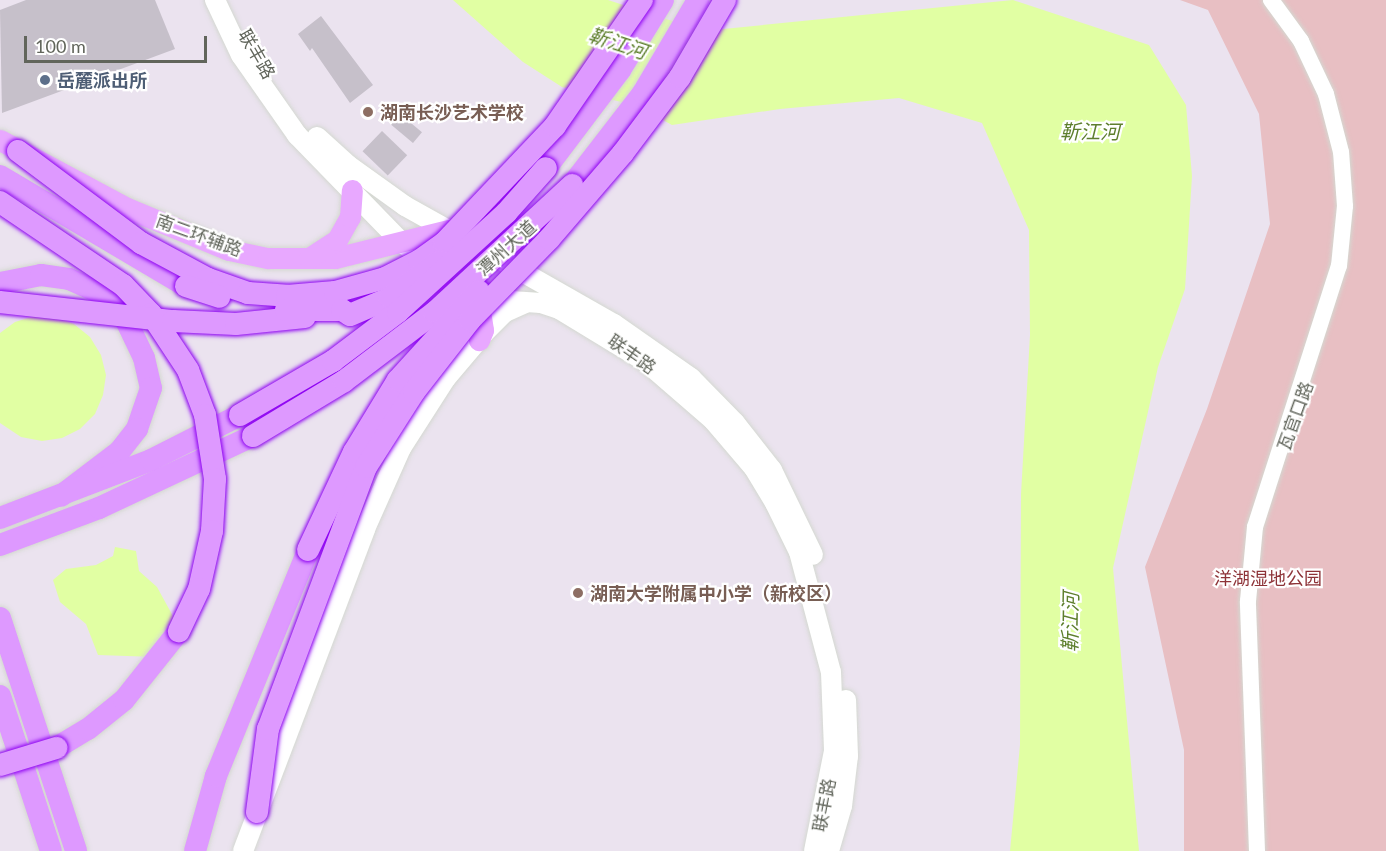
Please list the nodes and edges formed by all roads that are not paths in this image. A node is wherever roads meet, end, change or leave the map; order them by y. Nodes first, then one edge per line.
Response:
1 (215, 0) edge
2 (228, 0) edge
3 (642, 0) edge
4 (663, 0) edge
5 (698, 0) edge
6 (725, 0) edge
7 (1271, 0) edge
8 (1280, 0) edge
9 (555, 126) junction
10 (9, 146) edge
11 (608, 171) junction
12 (0, 176) edge
13 (352, 190) junction
14 (0, 202) edge
15 (448, 230) junction
16 (401, 242) junction
17 (366, 253) junction
18 (305, 260) junction
19 (0, 283) edge
20 (0, 302) edge
21 (528, 302) junction
22 (342, 310) junction
23 (478, 340) junction
24 (61, 496) junction
25 (0, 518) edge
26 (0, 545) edge
27 (0, 618) edge
28 (0, 696) edge
29 (0, 765) edge
30 (257, 812) junction
31 (51, 851) edge
32 (76, 851) edge
33 (195, 851) edge
34 (243, 851) edge
35 (814, 851) edge
36 (829, 851) edge
37 (1257, 851) edge
38 (1262, 851) edge

1 - 13 main road, 联丰路
2 - 15 main road, 联丰路
3 - 9 highway, bridge
4 - 24 highway, 潭州大道, bridge
5 - 26 highway, 潭州大道, bridge
6 - 11 highway, bridge
7 - 37 street
8 - 38 street, 瓦官口路
9 - 10 highway, bridge
9 - 22 highway, bridge
10 - 18 main road, 南二环辅路
11 - 30 highway, bridge
11 - 33 highway, bridge
12 - 22 highway, bridge
13 - 16 main road, 联丰路
13 - 18 main road
14 - 29 highway, bridge
15 - 16 main road, 南二环辅路
15 - 36 main road, 联丰路
16 - 17 main road, 南二环辅路
16 - 21 main road, 联丰路
17 - 18 main road, 南二环辅路
17 - 23 main road
19 - 24 highway
20 - 22 highway, bridge
21 - 23 main road
21 - 35 main road, 联丰路
23 - 30 main road
24 - 25 highway, 潭州大道
27 - 32 highway
28 - 31 highway
30 - 34 main road

